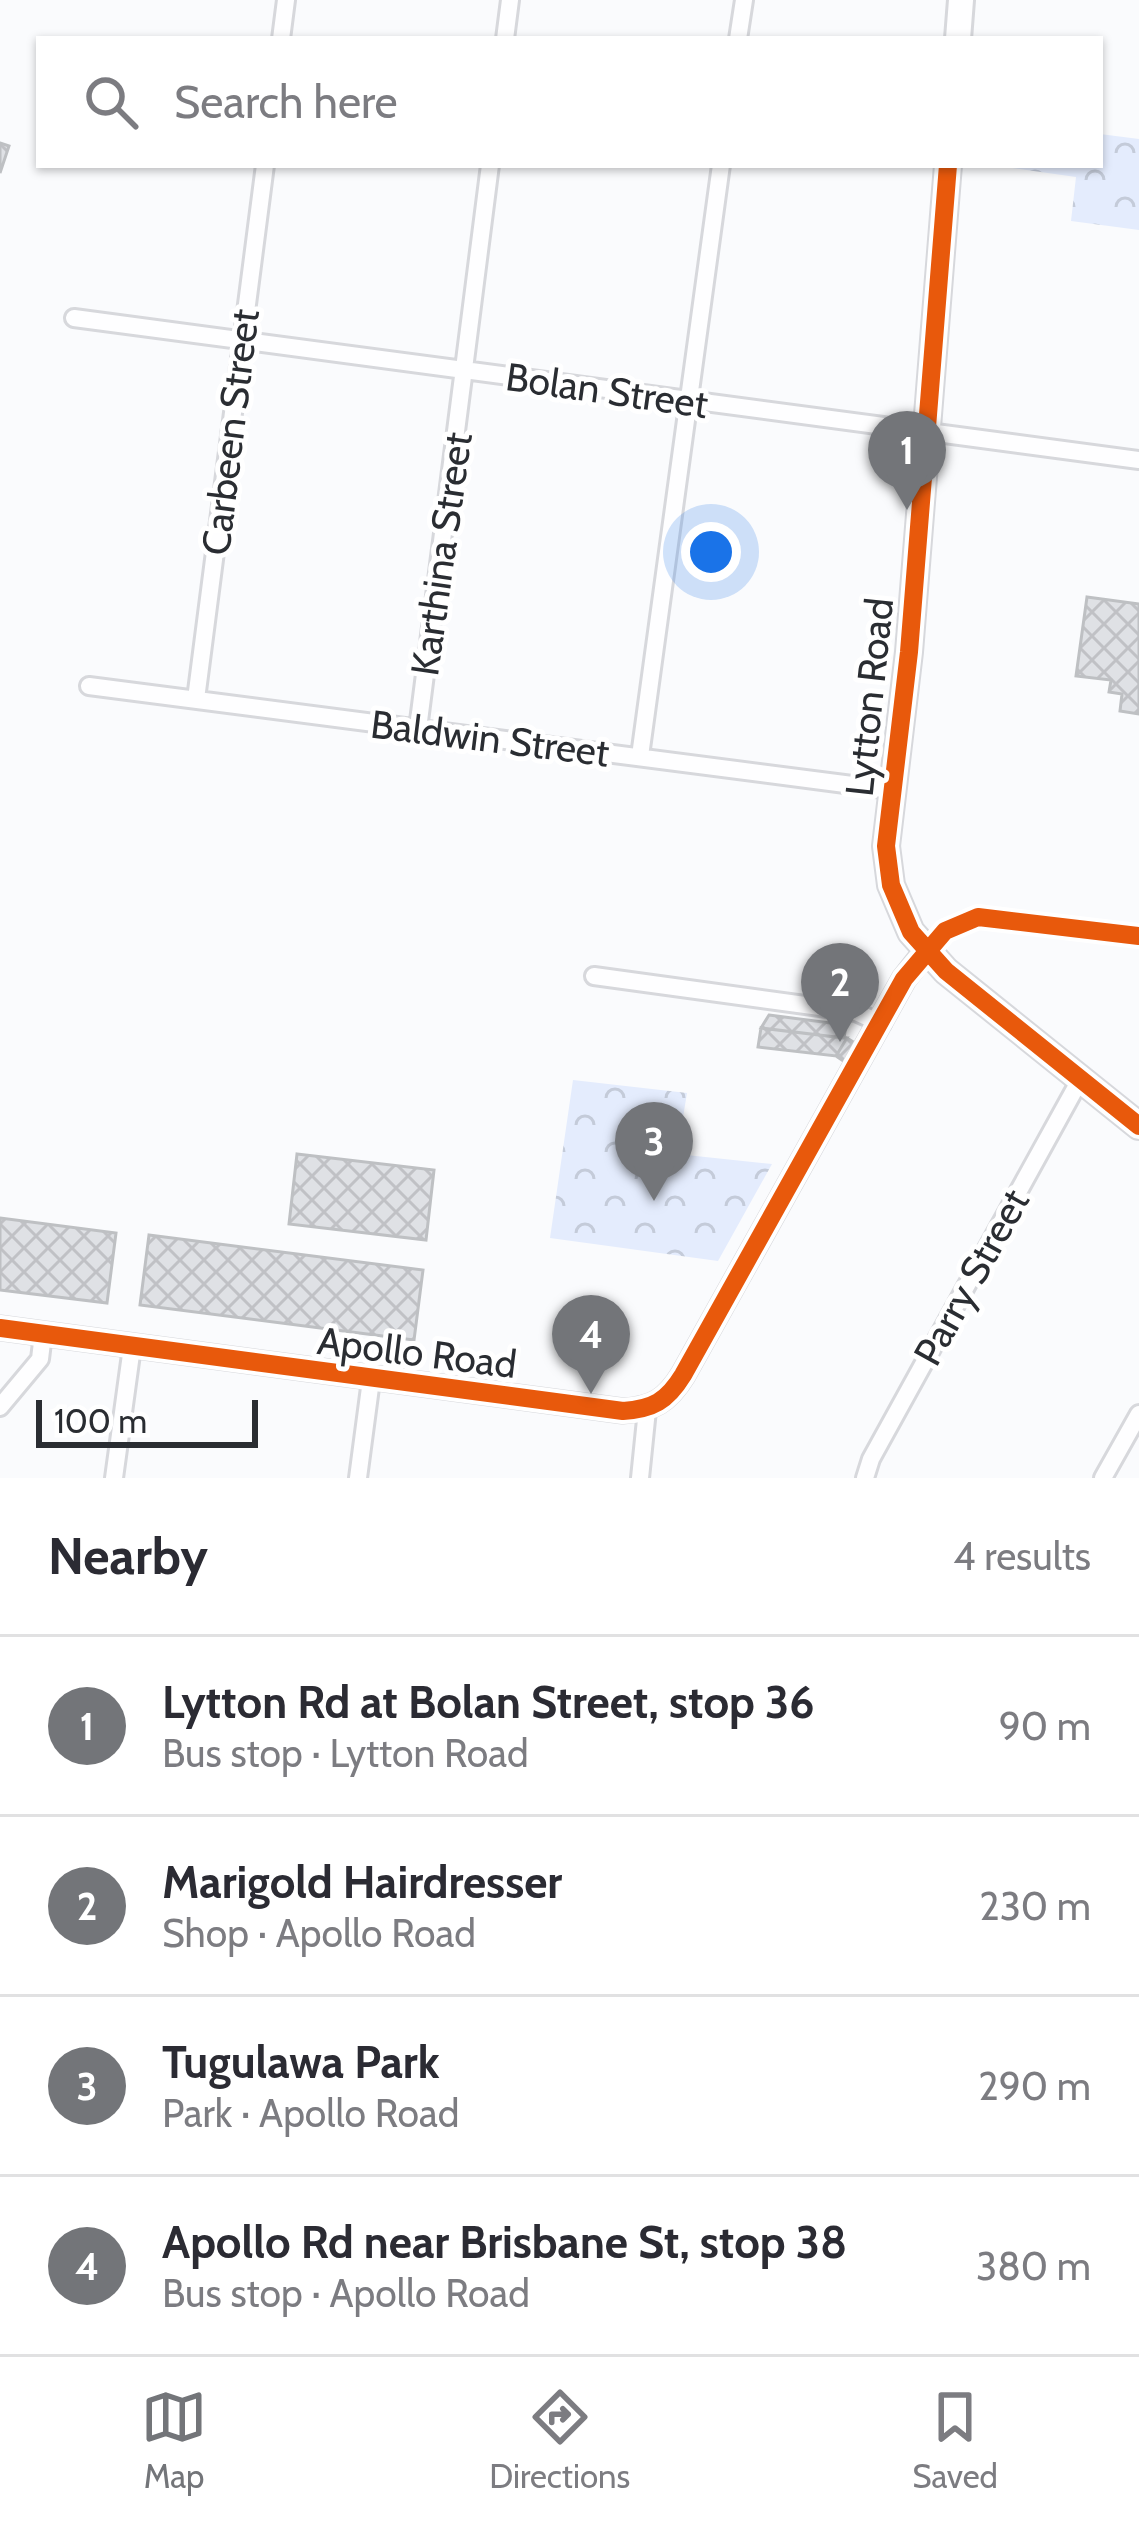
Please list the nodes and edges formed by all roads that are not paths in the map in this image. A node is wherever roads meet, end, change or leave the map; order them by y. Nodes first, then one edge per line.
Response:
1 (286, 0) edge
2 (509, 0) edge
3 (744, 0) edge
4 (961, 0) edge
5 (281, 36) edge
6 (505, 36) edge
7 (738, 36) edge
8 (958, 36) edge
9 (265, 168) edge
10 (490, 168) edge
11 (721, 168) edge
12 (948, 168) edge
13 (74, 318) dead end
14 (242, 340) junction
15 (466, 370) junction
16 (688, 401) junction
17 (927, 432) junction
18 (1139, 460) edge
19 (89, 686) dead end
20 (196, 699) junction
21 (418, 729) junction
22 (640, 756) junction
23 (891, 790) junction
24 (1139, 936) edge
25 (926, 951) junction
26 (594, 976) dead end
27 (882, 1024) junction
28 (1082, 1078) junction
29 (1139, 1126) edge
30 (0, 1328) edge
31 (43, 1334) junction
32 (132, 1347) junction
33 (371, 1380) junction
34 (0, 1407) edge
35 (647, 1410) junction
36 (1139, 1414) edge
37 (114, 1478) edge
38 (358, 1478) edge
39 (640, 1478) edge
40 (866, 1478) edge
41 (1103, 1478) edge

1 - 5 street
2 - 6 street
3 - 7 street
4 - 8 main road
9 - 14 street, Carbeen Street
10 - 15 street, Karthina Street
11 - 16 street
12 - 17 main road, Lytton Road
13 - 14 street, Bolan Street
14 - 15 street, Bolan Street
14 - 20 street, Carbeen Street
15 - 16 street, Bolan Street
15 - 21 street, Karthina Street
16 - 17 street, Bolan Street
16 - 22 street
17 - 18 street, Bolan Street
17 - 23 main road, Lytton Road
19 - 20 street, Baldwin Street
20 - 21 street, Baldwin Street
21 - 22 street, Baldwin Street
22 - 23 street, Baldwin Street
23 - 25 main road, Lytton Road
24 - 25 street
25 - 27 street
25 - 28 main road, Lytton Road
26 - 27 street
27 - 35 street
28 - 29 main road, Lytton Road
28 - 40 street, Parry Street
30 - 31 street, Apollo Road
31 - 32 street, Apollo Road
31 - 34 street
32 - 33 street, Apollo Road
32 - 37 street
33 - 35 street, Apollo Road
33 - 38 street
35 - 39 street
36 - 41 street

